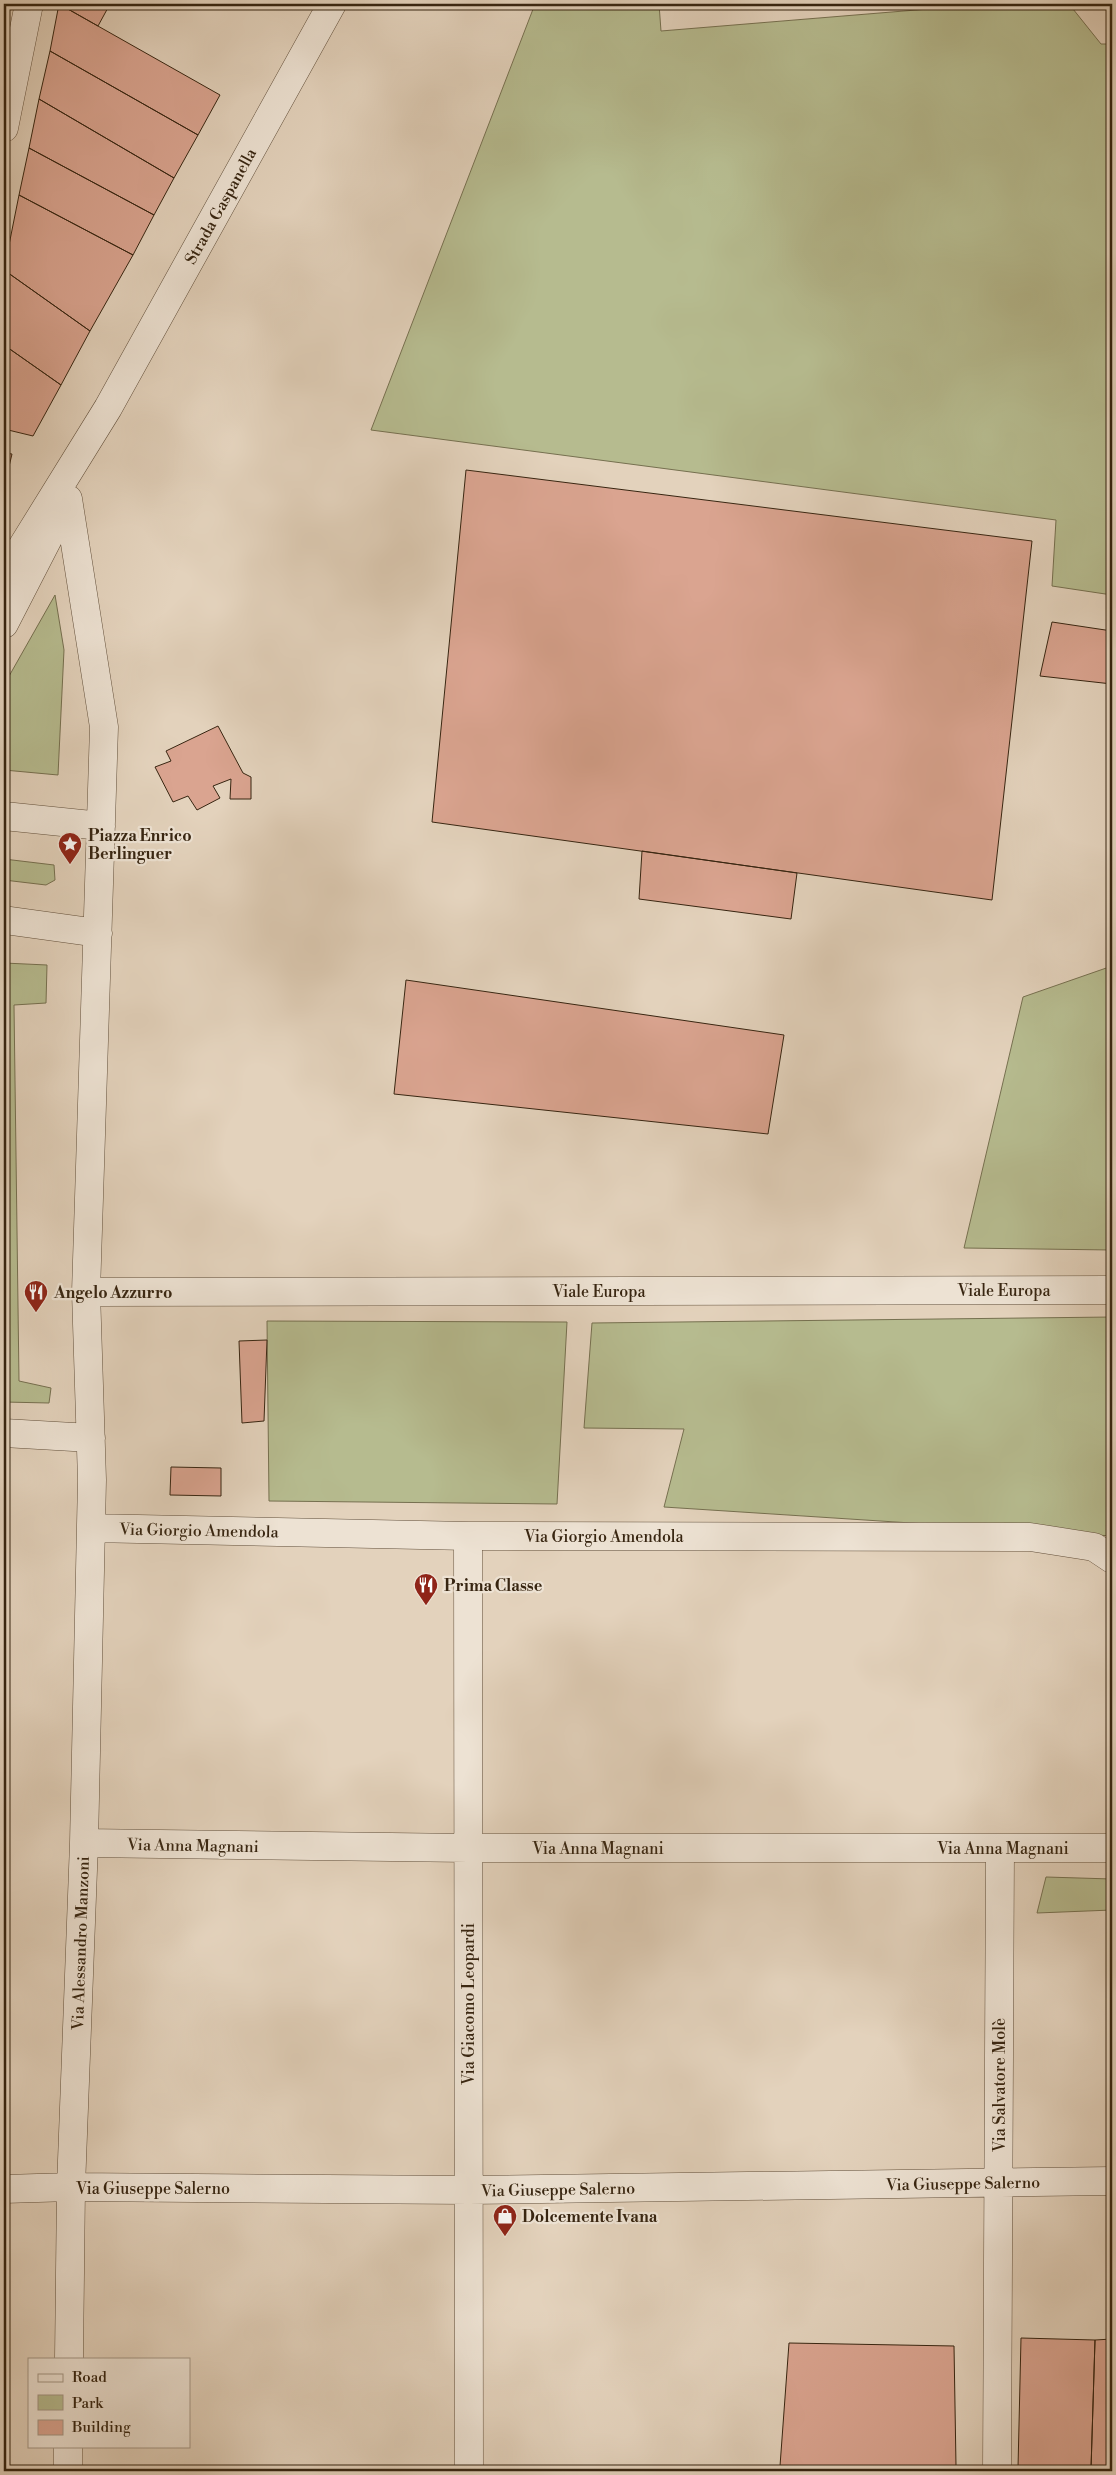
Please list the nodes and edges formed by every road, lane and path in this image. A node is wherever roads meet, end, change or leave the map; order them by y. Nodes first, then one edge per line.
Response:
1 (29, 4) edge
2 (332, 4) edge
3 (11, 54) edge
4 (4, 128) edge
5 (108, 408) junction
6 (68, 499) junction
7 (4, 576) edge
8 (4, 624) edge
9 (4, 816) edge
10 (101, 826) junction
11 (4, 920) edge
12 (98, 933) junction
13 (1112, 1290) edge
14 (86, 1292) junction
15 (4, 1433) edge
16 (91, 1438) junction
17 (91, 1528) junction
18 (468, 1536) junction
19 (1112, 1559) edge
20 (84, 1843) junction
21 (468, 1848) junction
22 (1112, 1848) edge
23 (1000, 1849) junction
24 (1112, 2181) edge
25 (998, 2182) junction
26 (71, 2187) junction
27 (4, 2189) edge
28 (469, 2190) junction
29 (69, 2358) edge
30 (68, 2448) edge
31 (68, 2471) edge
32 (468, 2471) edge
33 (997, 2471) edge

1 - 3 street
2 - 5 street, Strada Gaspanella
3 - 4 street
5 - 6 street, Strada Gaspanella
5 - 7 street, Strada Gaspanella
6 - 8 street, Strada Gaspanella
6 - 10 street, Via Alessandro Manzoni
9 - 10 street
10 - 12 street, Via Alessandro Manzoni
11 - 12 street
12 - 14 street, Via Alessandro Manzoni
13 - 14 street, Viale Europa
14 - 16 street, Via Alessandro Manzoni
15 - 16 street
16 - 17 street, Via Alessandro Manzoni
17 - 18 street, Via Giorgio Amendola
17 - 20 street, Via Alessandro Manzoni
18 - 19 street, Via Giorgio Amendola
18 - 21 street, Via Giacomo Leopardi
20 - 21 street, Via Anna Magnani
20 - 26 street, Via Alessandro Manzoni
21 - 23 street, Via Anna Magnani
21 - 28 street, Via Giacomo Leopardi
22 - 23 street, Via Anna Magnani
23 - 25 street, Via Salvatore Molè
24 - 25 street, Via Giuseppe Salerno
25 - 28 street, Via Giuseppe Salerno
25 - 33 street, Via Salvatore Molè
26 - 27 street, Via Giuseppe Salerno
26 - 28 street, Via Giuseppe Salerno
26 - 29 street, Via Alessandro Manzoni
28 - 32 street, Via Giacomo Leopardi
30 - 31 street

